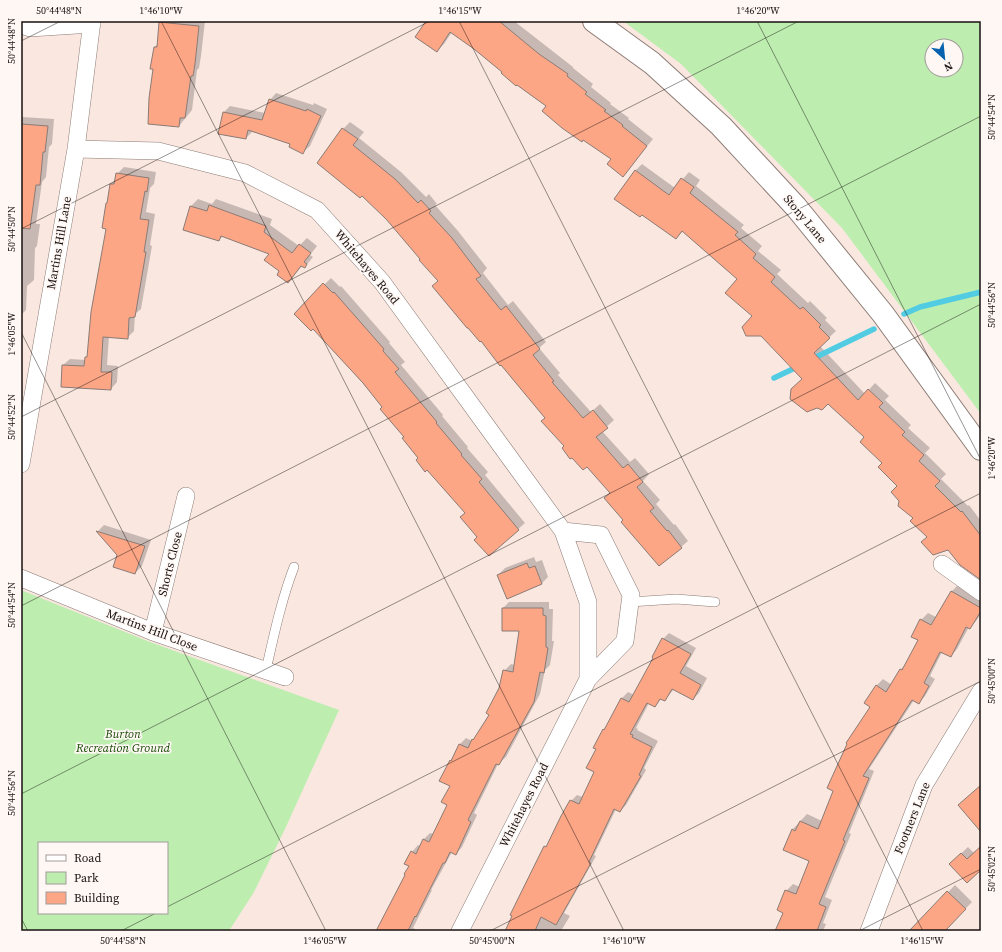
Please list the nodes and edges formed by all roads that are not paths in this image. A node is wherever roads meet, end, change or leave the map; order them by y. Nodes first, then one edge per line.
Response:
1 (594, 21) edge
2 (92, 22) edge
3 (24, 29) edge
4 (76, 149) junction
5 (981, 449) edge
6 (21, 464) edge
7 (186, 496) dead end
8 (563, 531) junction
9 (942, 564) dead end
10 (294, 567) dead end
11 (21, 578) edge
12 (981, 592) edge
13 (630, 602) junction
14 (715, 602) dead end
15 (153, 632) junction
16 (266, 670) junction
17 (285, 677) dead end
18 (588, 679) junction
19 (981, 691) edge
20 (460, 931) edge
21 (869, 931) edge

1 - 5 main road, Stony Lane
2 - 3 street
2 - 4 street, Martins Hill Lane
4 - 6 street, Martins Hill Lane
4 - 8 street, Whitehayes Road
7 - 15 street, Shorts Close
8 - 13 street, Whitehayes Road
8 - 18 street, Whitehayes Road
9 - 12 street
10 - 16 lane
11 - 15 street, Martins Hill Close
13 - 14 lane
13 - 18 street, Whitehayes Road
15 - 16 street, Martins Hill Close
16 - 17 street, Martins Hill Close
18 - 20 street, Whitehayes Road
19 - 21 street, Footners Lane

